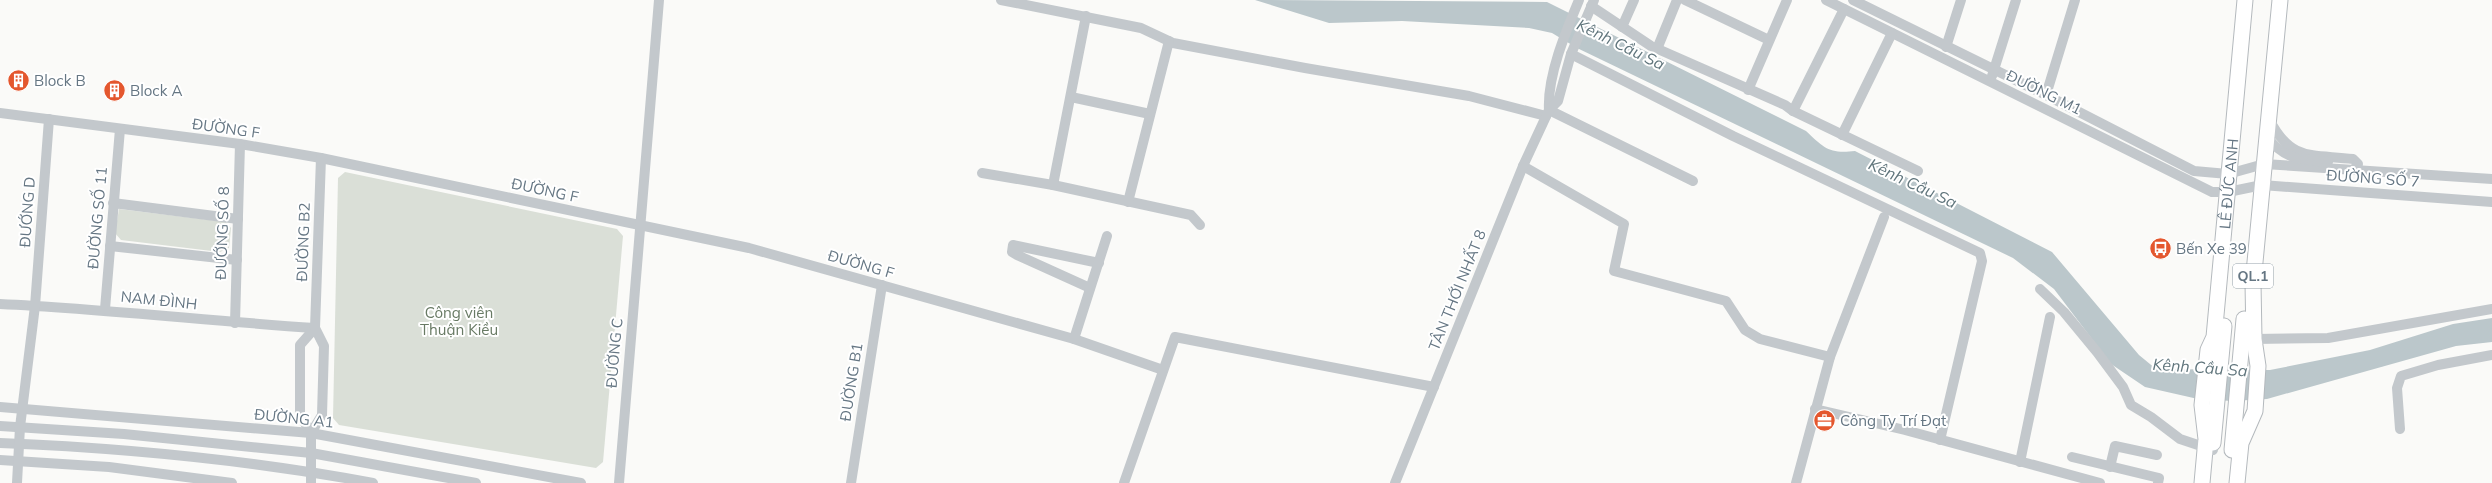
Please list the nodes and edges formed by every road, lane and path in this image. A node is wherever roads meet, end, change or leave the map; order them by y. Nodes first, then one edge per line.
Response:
1 (659, 0) edge
2 (1001, 0) edge
3 (1577, 0) edge
4 (1634, 0) edge
5 (1677, 0) edge
6 (1685, 0) edge
7 (1786, 0) edge
8 (1826, 0) edge
9 (1853, 0) edge
10 (1961, 0) edge
11 (2016, 0) edge
12 (2075, 0) edge
13 (2245, 0) edge
14 (2254, 0) edge
15 (2270, 0) edge
16 (2280, 0) edge
17 (1593, 3) edge
18 (1844, 9) junction
19 (1086, 16) junction
20 (1622, 27) junction
21 (1892, 33) junction
22 (1769, 40) junction
23 (1169, 41) junction
24 (1946, 47) junction
25 (1657, 49) junction
26 (1571, 54) junction
27 (1994, 70) junction
28 (1990, 82) junction
29 (1748, 90) junction
30 (2046, 95) junction
31 (1071, 97) junction
32 (1793, 111) junction
33 (0, 113) edge
34 (1548, 113) junction
35 (1150, 114) junction
36 (2269, 118) junction
37 (49, 119) junction
38 (120, 129) junction
39 (1842, 135) junction
40 (2267, 137) junction
41 (240, 144) junction
42 (321, 158) junction
43 (2358, 164) junction
44 (1523, 166) junction
45 (2259, 166) junction
46 (1918, 172) dead end
47 (982, 173) dead end
48 (2233, 173) junction
49 (2462, 177) junction
50 (2492, 179) edge
51 (1693, 180) dead end
52 (1053, 185) junction
53 (2257, 186) junction
54 (2232, 191) junction
55 (1128, 202) junction
56 (2492, 202) edge
57 (114, 203) junction
58 (1884, 218) dead end
59 (238, 220) junction
60 (639, 225) junction
61 (1200, 225) dead end
62 (1107, 236) dead end
63 (110, 246) junction
64 (236, 260) junction
65 (1099, 263) junction
66 (882, 285) junction
67 (1090, 288) junction
68 (2040, 289) dead end
69 (0, 304) edge
70 (35, 306) junction
71 (2492, 309) edge
72 (105, 310) junction
73 (2050, 317) dead end
74 (235, 323) junction
75 (315, 328) junction
76 (1074, 339) junction
77 (2254, 339) junction
78 (2492, 355) edge
79 (1830, 357) junction
80 (1164, 370) junction
81 (1434, 387) junction
82 (0, 407) edge
83 (2209, 408) junction
84 (22, 409) junction
85 (1815, 409) junction
86 (0, 426) edge
87 (20, 428) junction
88 (2400, 430) dead end
89 (312, 433) junction
90 (1940, 440) junction
91 (0, 443) edge
92 (19, 444) junction
93 (2209, 449) junction
94 (311, 453) junction
95 (2157, 455) dead end
96 (2072, 458) dead end
97 (0, 460) edge
98 (18, 461) junction
99 (2020, 462) junction
100 (2110, 467) junction
101 (312, 472) junction
102 (17, 483) edge
103 (232, 483) edge
104 (311, 483) edge
105 (373, 483) edge
106 (476, 483) edge
107 (581, 483) edge
108 (618, 483) edge
109 (851, 483) edge
110 (1124, 483) edge
111 (1395, 483) edge
112 (1796, 483) edge
113 (2100, 483) edge
114 (2158, 483) edge
115 (2202, 483) edge
116 (2210, 483) edge
117 (2228, 483) edge
118 (2238, 483) edge

1 - 60 street, ĐƯỜNG C
2 - 19 street
3 - 34 street, TÂN THỚI NHẤT 8
4 - 20 street
5 - 25 street
6 - 22 street
7 - 22 street
8 - 18 street, ĐƯỜNG M1
9 - 24 street, ĐƯỜNG M1
10 - 24 street
11 - 27 street
12 - 30 street
13 - 48 highway, LÊ ĐỨC ANH / QL.1
14 - 48 highway, LÊ ĐỨC ANH / QL.1
15 - 45 highway, LÊ ĐỨC ANH / QL.1
16 - 36 highway, LÊ ĐỨC ANH / QL.1
17 - 20 street
17 - 26 street, TÂN THỚI NHẤT 8
18 - 21 street, ĐƯỜNG M1
18 - 32 street
19 - 23 street
19 - 31 street
20 - 25 street
21 - 28 street, ĐƯỜNG M1
21 - 39 street
22 - 29 street
23 - 34 street
23 - 35 street
24 - 27 street, ĐƯỜNG M1
25 - 29 street
26 - 34 street, TÂN THỚI NHẤT 8
26 - 90 street
27 - 28 street
27 - 30 street, ĐƯỜNG M1
28 - 54 street, ĐƯỜNG M1
29 - 32 street
30 - 48 street, ĐƯỜNG M1
31 - 35 street
31 - 52 street
32 - 39 street
33 - 37 street, ĐƯỜNG F
34 - 44 street, TÂN THỚI NHẤT 8
34 - 51 street
35 - 55 street
36 - 40 highway, LÊ ĐỨC ANH / QL.1
36 - 43 street
37 - 38 street, ĐƯỜNG F
37 - 70 street, ĐƯỚNG D
38 - 41 street, ĐƯỜNG F
38 - 57 street, ĐƯỜNG SỐ 11
39 - 46 street
40 - 43 street
40 - 45 highway, LÊ ĐỨC ANH / QL.1
41 - 42 street, ĐƯỜNG F
41 - 59 street, ĐƯỚNG SỐ 8
42 - 60 street, ĐƯỜNG F
42 - 75 street, ĐƯỜNG B2
43 - 49 street
44 - 79 street
44 - 81 street, TÂN THỚI NHẤT 8
45 - 48 street, ĐƯỜNG M1
45 - 49 street, ĐƯỜNG SỐ 7
45 - 53 highway, LÊ ĐỨC ANH / QL.1
47 - 52 street
48 - 54 highway, LÊ ĐỨC ANH / QL.1
49 - 50 street, ĐƯỜNG SỐ 7
52 - 55 street
53 - 54 street, ĐƯỜNG M1
53 - 56 street, ĐƯỜNG SỐ 7
53 - 77 highway, LÊ ĐỨC ANH / QL.1
53 - 117 highway, LÊ ĐỨC ANH / QL.1
54 - 83 highway, LÊ ĐỨC ANH / QL.1
54 - 83 highway, LÊ ĐỨC ANH / QL.1
55 - 61 street
57 - 59 street
57 - 63 street, ĐƯỜNG SỐ 11
58 - 79 street
59 - 64 street, ĐƯỚNG SỐ 8
60 - 66 street, ĐƯỜNG F
60 - 108 street, ĐƯỜNG C
62 - 65 street
63 - 64 street
63 - 72 street, ĐƯỜNG SỐ 11
64 - 74 street, ĐƯỚNG SỐ 8
65 - 67 street
65 - 67 street
66 - 76 street, ĐƯỜNG F
66 - 109 street, ĐƯỜNG B1
67 - 76 street
68 - 93 street
69 - 70 street, NAM ĐÌNH
70 - 72 street, NAM ĐÌNH
70 - 84 street, ĐƯỚNG D
71 - 77 street
72 - 74 street, NAM ĐÌNH
73 - 99 street
74 - 75 street, NAM ĐÌNH
75 - 89 street, ĐƯỜNG B2
75 - 89 street
76 - 80 street, ĐƯỜNG F
77 - 118 highway, LÊ ĐỨC ANH / QL.1
78 - 88 street
79 - 85 street
80 - 81 street
80 - 110 street
81 - 111 street, TÂN THỚI NHẤT 8
82 - 84 street, ĐƯỜNG A1
83 - 93 highway, QL.1
84 - 87 street, ĐƯỚNG D
84 - 89 street, ĐƯỜNG A1
85 - 90 street
85 - 112 street
86 - 87 street
87 - 92 street, ĐƯỚNG D
87 - 94 street
89 - 94 street, ĐƯỜNG B2
89 - 107 street, ĐƯỜNG A1
90 - 99 street
91 - 92 street
92 - 98 street, ĐƯỚNG D
92 - 101 street
93 - 115 highway, QL.1
93 - 116 highway, QL.1
94 - 101 street, ĐƯỜNG B2
94 - 106 street
95 - 100 street
96 - 100 street
97 - 98 street
98 - 102 street, ĐƯỚNG D
98 - 103 street
99 - 113 street
100 - 114 street
101 - 104 street, ĐƯỜNG B2
101 - 105 street

